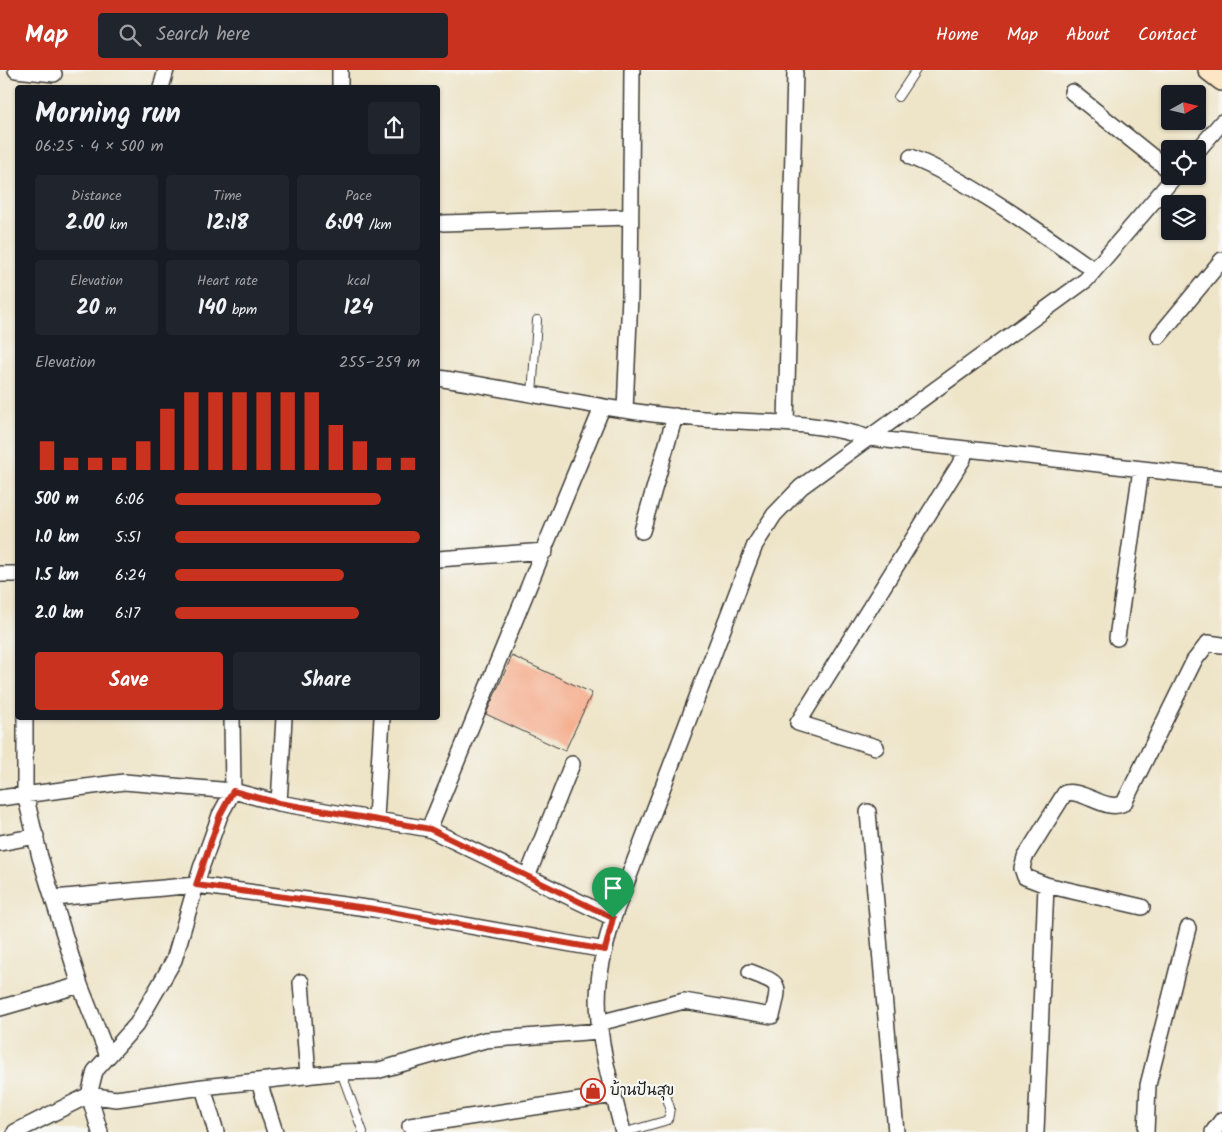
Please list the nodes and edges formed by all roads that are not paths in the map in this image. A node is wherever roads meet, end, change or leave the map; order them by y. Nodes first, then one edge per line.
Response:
1 (16, 70) edge
2 (166, 70) edge
3 (340, 70) edge
4 (632, 70) edge
5 (916, 70) edge
6 (1209, 70) edge
7 (795, 73) dead end
8 (54, 74) dead end
9 (1222, 80) edge
10 (162, 85) edge
11 (340, 85) edge
12 (1072, 92) dead end
13 (898, 97) dead end
14 (1222, 122) edge
15 (1206, 141) edge
16 (910, 157) dead end
17 (1161, 163) edge
18 (1167, 185) edge
19 (630, 217) junction
20 (443, 223) dead end
21 (1222, 260) edge
22 (1094, 270) junction
23 (537, 320) dead end
24 (1159, 336) dead end
25 (440, 378) edge
26 (532, 396) junction
27 (602, 408) junction
28 (625, 410) junction
29 (675, 416) junction
30 (786, 423) junction
31 (869, 438) junction
32 (965, 450) junction
33 (1141, 469) junction
34 (1222, 478) edge
35 (642, 531) dead end
36 (544, 551) junction
37 (440, 559) edge
38 (0, 574) edge
39 (15, 574) edge
40 (1117, 638) dead end
41 (1222, 645) edge
42 (25, 720) edge
43 (232, 720) edge
44 (284, 720) edge
45 (382, 720) edge
46 (876, 747) dead end
47 (572, 764) dead end
48 (233, 791) junction
49 (26, 794) junction
50 (0, 798) edge
51 (279, 803) junction
52 (868, 812) dead end
53 (376, 818) junction
54 (430, 829) junction
55 (36, 836) junction
56 (0, 843) edge
57 (527, 876) junction
58 (196, 885) junction
59 (1046, 885) junction
60 (54, 898) junction
61 (1142, 907) dead end
62 (613, 918) junction
63 (1188, 928) dead end
64 (605, 950) junction
65 (750, 972) dead end
66 (301, 982) dead end
67 (80, 984) junction
68 (0, 1008) edge
69 (599, 1027) junction
70 (108, 1056) junction
71 (342, 1072) junction
72 (308, 1076) junction
73 (259, 1082) junction
74 (203, 1087) junction
75 (664, 1089) dead end
76 (89, 1095) junction
77 (614, 1095) junction
78 (1222, 1120) edge
79 (410, 1126) dead end
80 (15, 1132) edge
81 (100, 1132) edge
82 (216, 1132) edge
83 (275, 1132) edge
84 (363, 1132) edge
85 (624, 1132) edge
86 (896, 1132) edge
87 (1036, 1132) edge
88 (1146, 1132) edge
89 (1212, 1132) edge

1 - 8 street
2 - 10 street
3 - 11 street
4 - 19 street
5 - 13 lane
6 - 9 main road
7 - 30 street
12 - 17 street
14 - 15 street
16 - 22 street
18 - 22 street
19 - 20 street
19 - 28 street
21 - 24 street
22 - 31 street
23 - 26 lane
25 - 26 street
26 - 27 street
27 - 28 street
27 - 36 street
28 - 29 street
29 - 30 street
29 - 35 street
30 - 31 street
31 - 32 street
31 - 62 street
32 - 33 street
32 - 46 street
33 - 34 street
33 - 40 street
36 - 37 street
36 - 54 street
38 - 39 street
41 - 59 street
42 - 49 street
43 - 48 street
44 - 51 street
45 - 53 street
47 - 57 street
48 - 49 street
48 - 51 street
48 - 58 street
49 - 50 street
49 - 55 street
51 - 53 street
52 - 86 street
53 - 54 street
54 - 57 street
55 - 56 street
55 - 60 street
57 - 62 street
58 - 60 street
58 - 64 street
58 - 70 street
59 - 61 street
59 - 87 street
60 - 67 street
62 - 64 street
63 - 88 street
64 - 69 street
65 - 69 street
66 - 72 street
67 - 68 street
67 - 70 street
69 - 71 street
69 - 77 street
70 - 76 street
71 - 72 street
71 - 84 lane
72 - 73 street
73 - 74 street
73 - 83 street
74 - 76 street
74 - 82 street
75 - 85 lane
76 - 80 street
76 - 81 street
77 - 79 street
77 - 85 street
78 - 89 street

